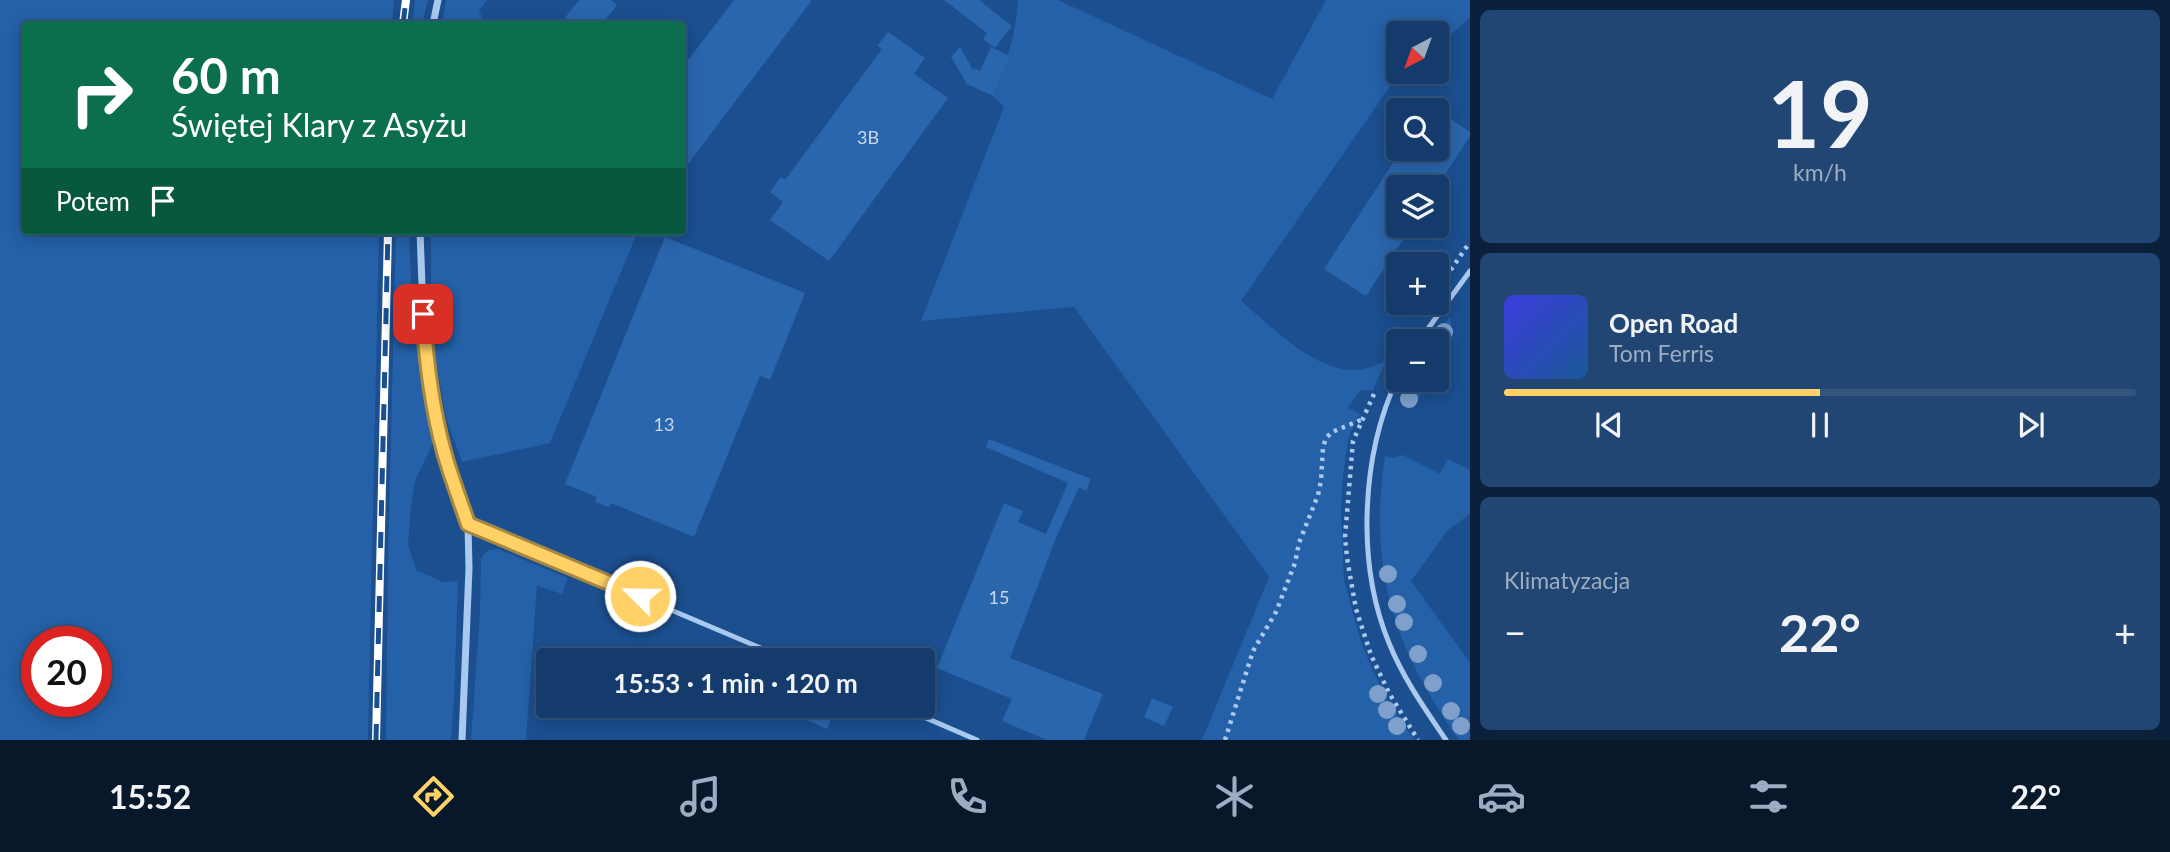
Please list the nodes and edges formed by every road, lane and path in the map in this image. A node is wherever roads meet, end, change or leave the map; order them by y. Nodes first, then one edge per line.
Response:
1 (438, 0) edge
2 (434, 21) edge
3 (420, 235) edge
4 (1470, 242) edge
5 (1470, 271) edge
6 (1449, 273) edge
7 (1428, 329) edge
8 (1377, 388) dead end
9 (1391, 392) edge
10 (468, 524) junction
11 (761, 648) edge
12 (926, 718) edge
13 (462, 740) edge
14 (977, 740) edge
15 (1225, 740) edge
16 (1446, 740) edge

1 - 2 street
3 - 10 street
4 - 6 path
5 - 7 lane
8 - 15 path
9 - 16 lane
10 - 11 lane
10 - 13 street
12 - 14 lane

